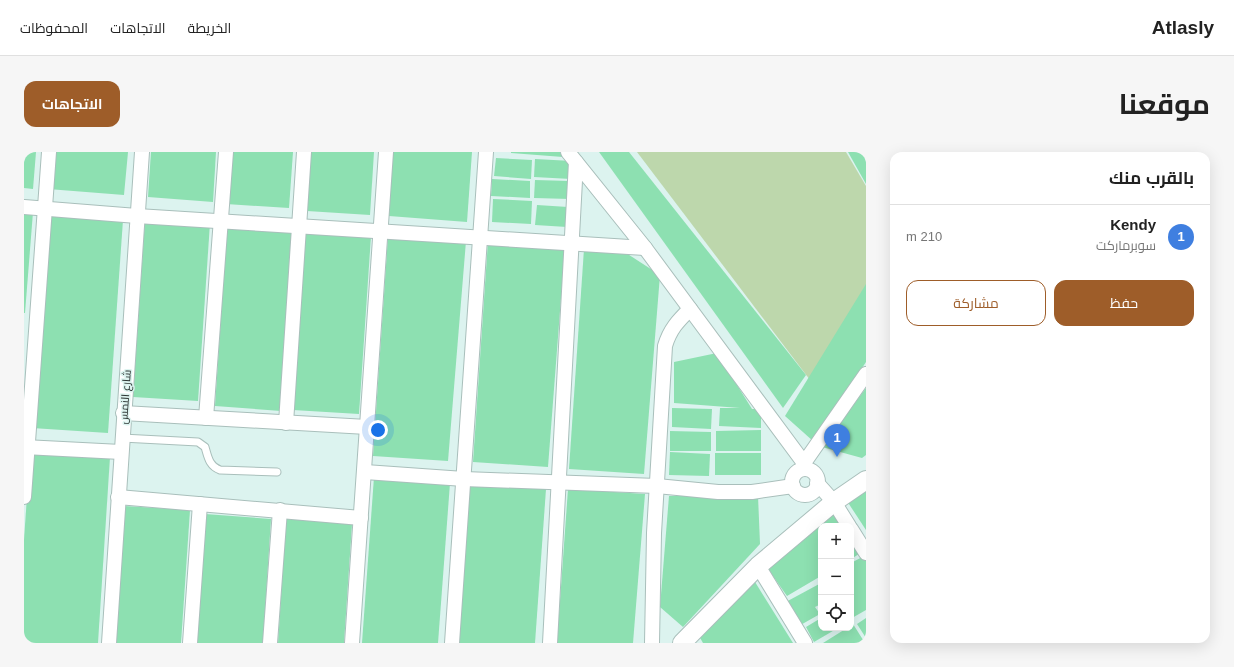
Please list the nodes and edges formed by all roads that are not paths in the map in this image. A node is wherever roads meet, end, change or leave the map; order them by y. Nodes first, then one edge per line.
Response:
1 (49, 152) edge
2 (142, 152) edge
3 (226, 152) edge
4 (304, 152) edge
5 (386, 152) edge
6 (486, 152) edge
7 (572, 157) edge
8 (24, 207) edge
9 (45, 209) junction
10 (137, 216) junction
11 (220, 221) junction
12 (300, 226) junction
13 (381, 231) junction
14 (479, 238) junction
15 (571, 243) junction
16 (644, 248) junction
17 (690, 308) junction
18 (866, 374) edge
19 (124, 413) junction
20 (206, 418) junction
21 (286, 423) junction
22 (367, 427) junction
23 (122, 438) junction
24 (26, 447) edge
25 (121, 452) junction
26 (804, 466) junction
27 (277, 472) dead end
28 (365, 472) junction
29 (464, 479) junction
30 (866, 480) edge
31 (559, 482) junction
32 (818, 483) junction
33 (657, 486) junction
34 (793, 486) junction
35 (24, 497) edge
36 (118, 497) junction
37 (834, 502) junction
38 (200, 504) junction
39 (280, 510) junction
40 (362, 518) junction
41 (847, 523) edge
42 (854, 534) edge
43 (866, 553) edge
44 (758, 566) junction
45 (684, 642) edge
46 (108, 643) edge
47 (190, 643) edge
48 (270, 643) edge
49 (352, 643) edge
50 (452, 643) edge
51 (550, 643) edge
52 (652, 643) edge
53 (805, 643) edge

1 - 9 street
2 - 10 street, شارع النمس
3 - 11 street
4 - 12 street
5 - 13 street
6 - 14 street
7 - 15 street
7 - 16 street
8 - 9 street
9 - 10 street
9 - 24 street
10 - 11 street
10 - 19 street, شارع النمس
11 - 12 street
11 - 20 street
12 - 13 street
12 - 21 street
13 - 14 street
13 - 22 street
14 - 15 street
14 - 29 street
15 - 16 street
15 - 31 street
16 - 17 street
17 - 26 street
17 - 33 street
18 - 26 street
19 - 20 street
19 - 23 street, شارع النمس
20 - 21 street
21 - 22 street
22 - 28 street
23 - 25 street, شارع النمس
23 - 27 lane
24 - 25 street
24 - 35 street
25 - 36 street, شارع النمس
26 - 32 street
26 - 34 street
28 - 29 street
28 - 40 street
29 - 31 street
29 - 50 street
30 - 37 street
31 - 33 street
31 - 51 street
32 - 34 street
32 - 37 street
33 - 34 street
33 - 52 street
36 - 38 street
36 - 46 street, شارع النمس
37 - 41 street
37 - 44 street
38 - 39 street
38 - 47 street
39 - 40 street
39 - 48 street
40 - 49 street
42 - 43 street
44 - 45 street
44 - 53 street

